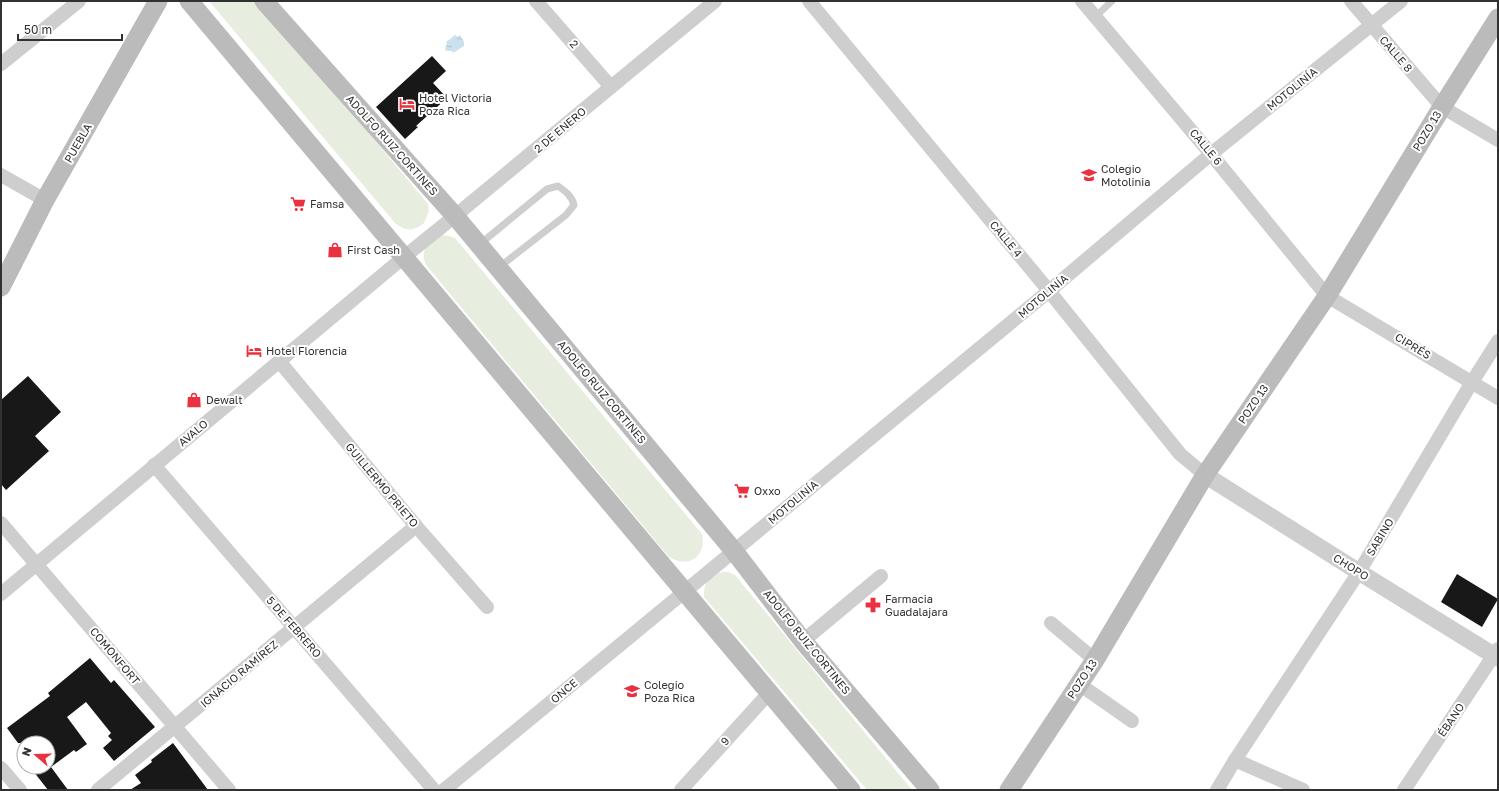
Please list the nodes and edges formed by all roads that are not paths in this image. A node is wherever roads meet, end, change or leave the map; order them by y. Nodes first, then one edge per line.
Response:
1 (79, 1) edge
2 (158, 1) edge
3 (189, 1) edge
4 (264, 1) edge
5 (536, 1) edge
6 (715, 1) edge
7 (809, 1) edge
8 (1082, 1) edge
9 (1112, 1) edge
10 (1351, 1) edge
11 (1401, 1) edge
12 (1095, 17) junction
13 (1498, 18) edge
14 (1371, 26) junction
15 (1, 64) edge
16 (611, 87) junction
17 (1442, 106) junction
18 (1498, 140) edge
19 (1211, 154) junction
20 (1, 175) edge
21 (45, 200) junction
22 (455, 216) junction
23 (479, 245) junction
24 (404, 257) junction
25 (498, 268) junction
26 (1, 287) edge
27 (1049, 291) junction
28 (1327, 296) junction
29 (1498, 341) edge
30 (279, 361) junction
31 (1472, 382) junction
32 (1498, 398) edge
33 (154, 465) junction
34 (1205, 475) junction
35 (1, 523) edge
36 (416, 526) junction
37 (734, 550) junction
38 (36, 564) junction
39 (1359, 572) junction
40 (881, 576) dead end
41 (685, 592) junction
42 (1, 594) edge
43 (487, 607) dead end
44 (1051, 623) dead end
45 (294, 628) junction
46 (803, 641) junction
47 (1497, 654) edge
48 (1095, 660) junction
49 (1079, 684) junction
50 (769, 693) junction
51 (1132, 721) dead end
52 (175, 727) junction
53 (1235, 760) junction
54 (1, 768) edge
55 (685, 788) edge
56 (20, 790) edge
57 (98, 790) edge
58 (229, 790) edge
59 (434, 790) edge
60 (444, 790) edge
61 (851, 790) edge
62 (930, 790) edge
63 (1009, 790) edge
64 (1217, 790) edge
65 (1303, 790) edge
66 (1404, 790) edge

1 - 15 street
2 - 21 main road, PUEBLA
3 - 24 main road
4 - 22 main road, ADOLFO RUIZ CORTINES
5 - 16 street, 2
6 - 16 street, 2 DE ENERO
7 - 27 street, CALLE 4
8 - 12 street, CALLE 6
9 - 12 lane
10 - 14 street, CALLE 8
11 - 14 street, MOTOLINÍA
12 - 19 street, CALLE 6
13 - 17 main road, POZO 13
14 - 17 street, CALLE 8
14 - 19 street, MOTOLINÍA
16 - 22 street, 2 DE ENERO
17 - 18 street, CALLE 8
17 - 28 main road, POZO 13
19 - 27 street, MOTOLINÍA
19 - 28 street, CALLE 6
20 - 21 street
21 - 26 main road, PUEBLA
22 - 23 main road, ADOLFO RUIZ CORTINES
22 - 24 street, 2 DE ENERO
23 - 25 main road, ADOLFO RUIZ CORTINES
23 - 25 lane
24 - 30 street, AVALO
24 - 41 main road
25 - 37 main road, ADOLFO RUIZ CORTINES
27 - 34 street, CALLE 4
27 - 37 street, MOTOLINÍA
28 - 31 street, CIPRÉS
28 - 34 main road, POZO 13
29 - 31 street, SABINO
30 - 33 street, AVALO
30 - 36 street, GUILLERMO PRIETO
31 - 32 street, CIPRÉS
31 - 39 street, SABINO
33 - 38 street, AVALO
33 - 45 street, 5 DE FEBRERO
34 - 39 street, CHOPO
34 - 48 main road, POZO 13
35 - 38 street, COMONFORT
36 - 43 street, GUILLERMO PRIETO
36 - 45 street, IGNACIO RAMÍREZ
37 - 41 street, MOTOLINÍA
37 - 46 main road, ADOLFO RUIZ CORTINES
38 - 42 street, AVALO
38 - 52 street, COMONFORT
39 - 47 street, CHOPO
39 - 53 street, SABINO
40 - 46 street
41 - 50 main road
41 - 60 street, ONCE
44 - 48 street
45 - 52 street, IGNACIO RAMÍREZ
45 - 59 street, 5 DE FEBRERO
46 - 62 main road, ADOLFO RUIZ CORTINES
47 - 66 street, ÉBANO
48 - 49 main road, POZO 13
49 - 51 street
49 - 63 main road, POZO 13
50 - 55 street, 9
50 - 61 main road
52 - 57 street, IGNACIO RAMÍREZ
52 - 58 street, COMONFORT
53 - 64 street, SABINO
53 - 65 street
54 - 56 street

